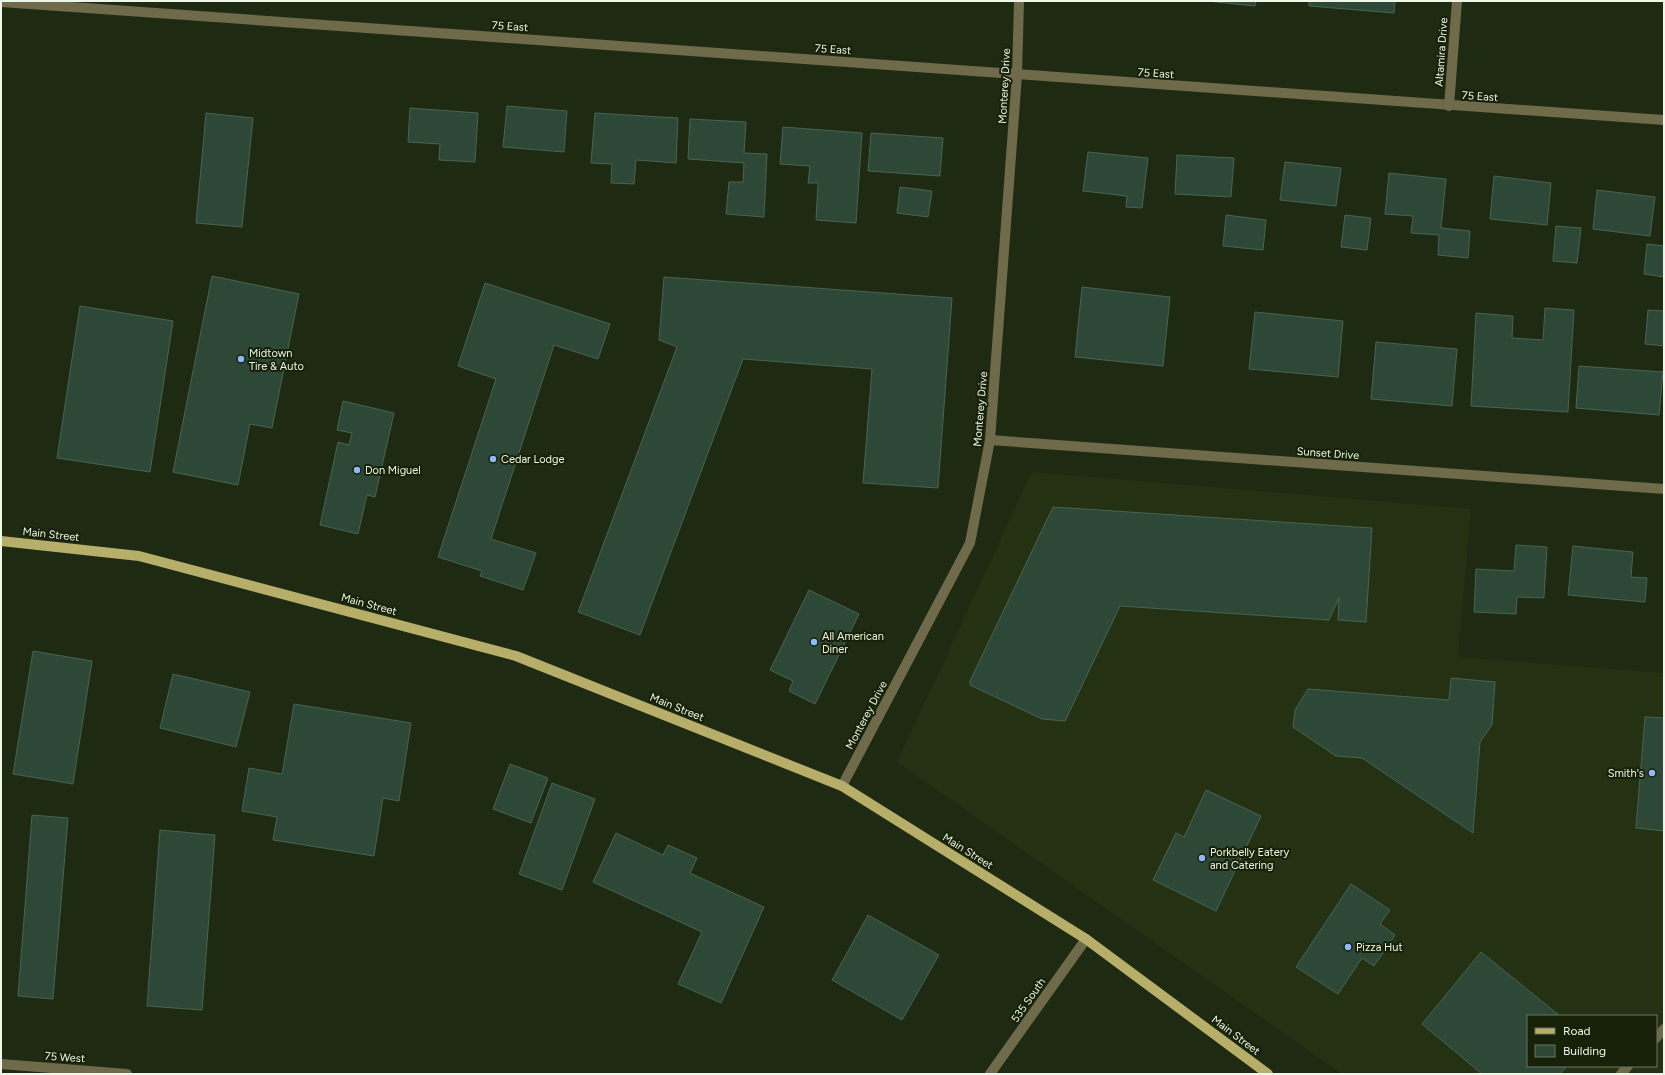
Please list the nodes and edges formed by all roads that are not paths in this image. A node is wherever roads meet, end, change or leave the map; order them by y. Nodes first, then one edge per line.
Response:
1 (1019, 1) edge
2 (1457, 1) edge
3 (1, 2) edge
4 (1017, 75) junction
5 (1449, 106) junction
6 (1664, 120) edge
7 (990, 440) junction
8 (1664, 490) edge
9 (1, 541) edge
10 (842, 786) junction
11 (1086, 939) junction
12 (1664, 1029) edge
13 (1657, 1037) edge
14 (1, 1064) edge
15 (126, 1074) edge
16 (990, 1074) edge
17 (1268, 1074) edge

1 - 4 street, Monterey Drive
2 - 5 street, Altamira Drive
3 - 4 street, 75 East
4 - 5 street, 75 East
4 - 7 street, Monterey Drive
5 - 6 street, 75 East
7 - 8 street, Sunset Drive
7 - 10 street, Monterey Drive
9 - 10 main road, Main Street
10 - 11 main road, Main Street
11 - 16 street, 535 South
11 - 17 main road, Main Street
12 - 13 street
14 - 15 street, 75 West

